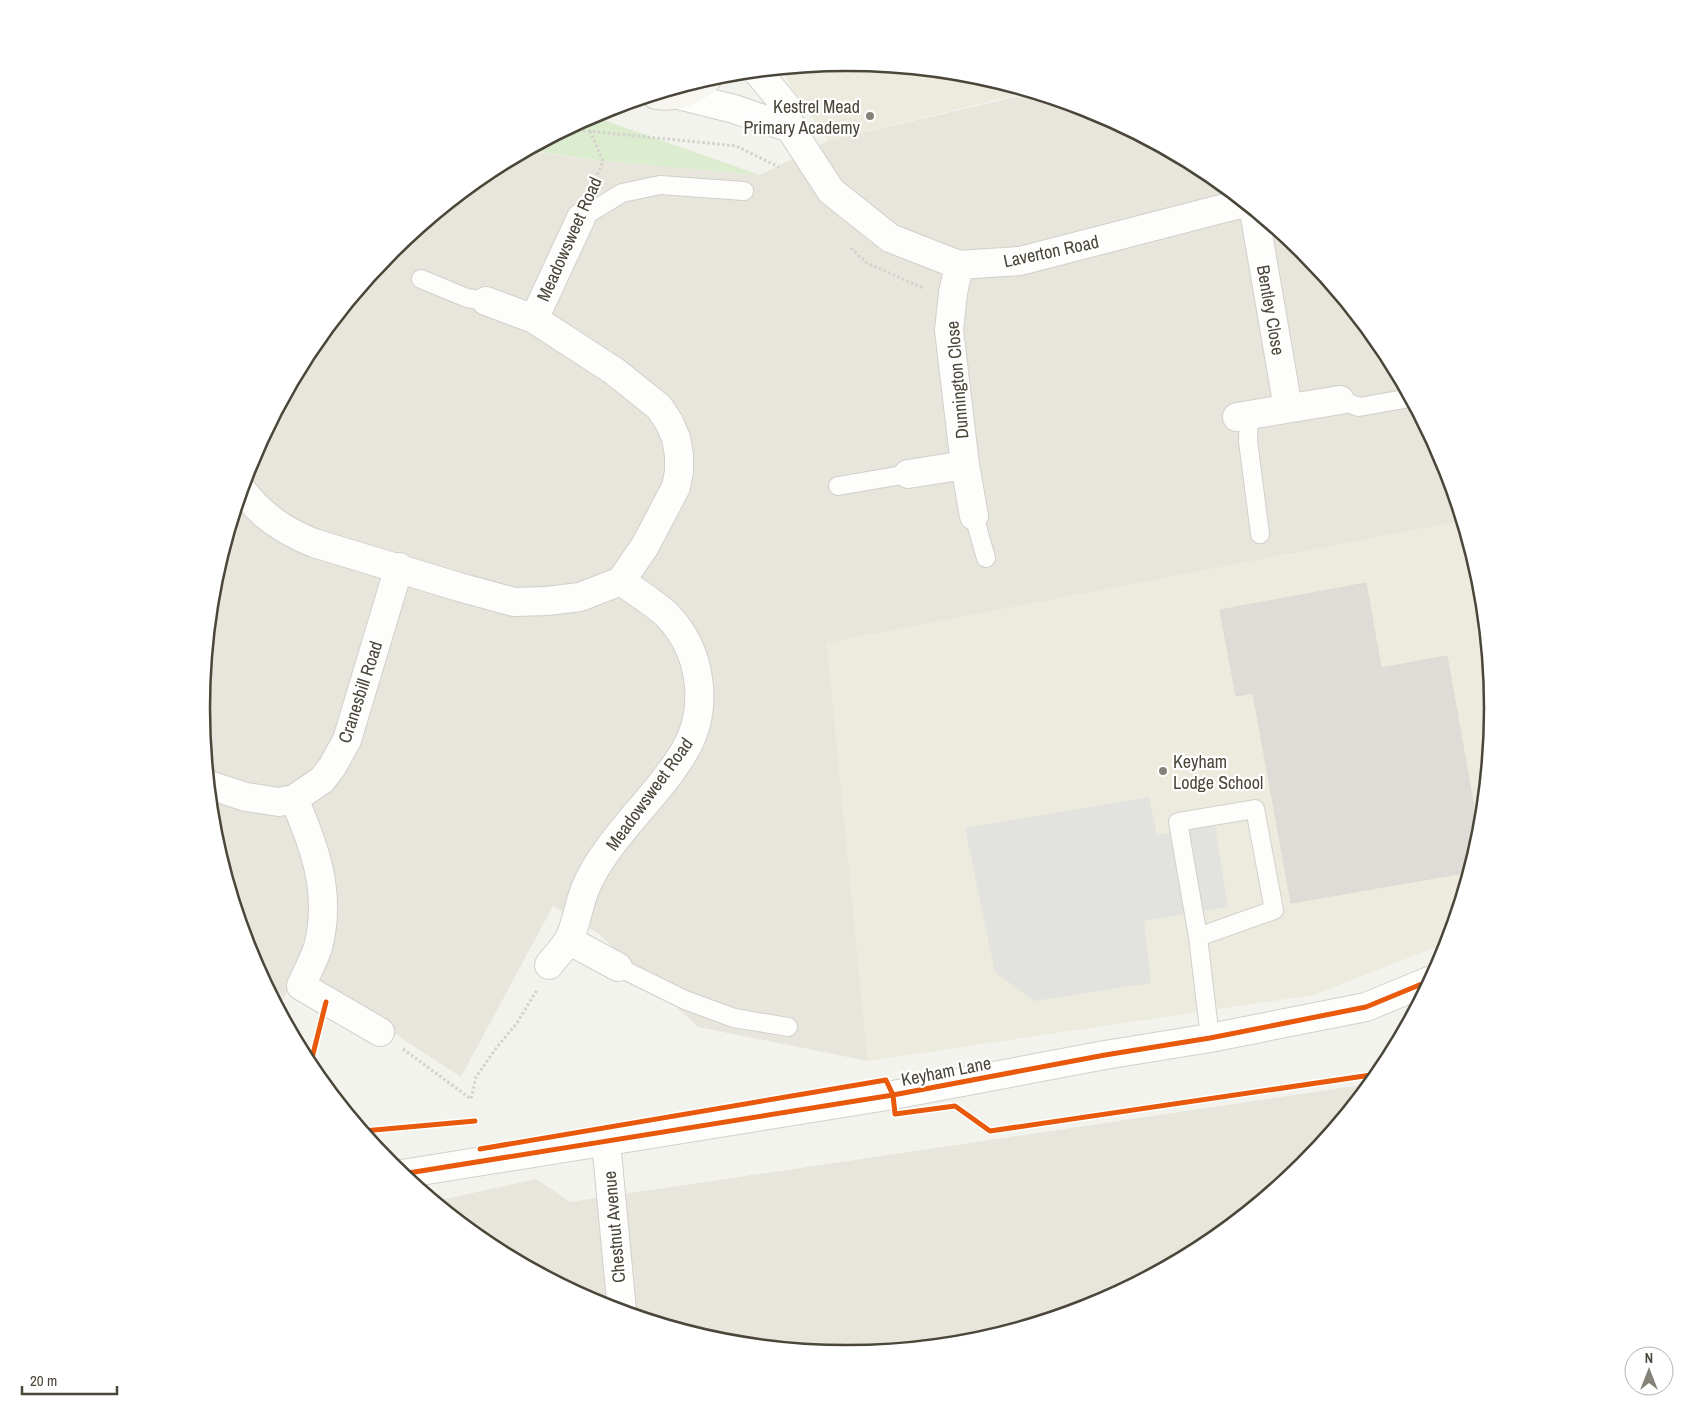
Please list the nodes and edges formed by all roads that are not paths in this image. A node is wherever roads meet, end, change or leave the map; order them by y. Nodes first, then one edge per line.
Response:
1 (762, 77) edge
2 (672, 96) edge
3 (790, 128) junction
4 (744, 191) dead end
5 (1237, 205) edge
6 (581, 218) joint
7 (1255, 220) edge
8 (959, 265) junction
9 (421, 279) dead end
10 (486, 301) joint
11 (534, 319) junction
12 (1403, 399) edge
13 (1340, 400) joint
14 (1288, 408) junction
15 (1243, 416) joint
16 (965, 465) junction
17 (908, 474) joint
18 (838, 486) dead end
19 (247, 496) edge
20 (974, 516) joint
21 (1260, 534) dead end
22 (986, 558) dead end
23 (399, 567) junction
24 (621, 581) junction
25 (216, 787) edge
26 (294, 798) junction
27 (1198, 937) junction
28 (568, 940) junction
29 (549, 965) road end
30 (618, 966) joint
31 (1420, 985) edge
32 (788, 1026) dead end
33 (380, 1032) road end
34 (1210, 1038) junction
35 (606, 1142) junction
36 (412, 1172) edge
37 (621, 1303) edge

1 - 3 street, Laverton Road
2 - 3 street
3 - 8 street, Laverton Road
4 - 6 lane
5 - 8 street, Laverton Road
6 - 11 street, Meadowsweet Road
7 - 14 street, Bentley Close
8 - 16 street, Dunnington Close
9 - 10 lane
10 - 11 street, Meadowsweet Road
11 - 24 street, Meadowsweet Road
12 - 13 lane
13 - 14 street
14 - 15 street
15 - 21 lane
16 - 17 street
16 - 20 street, Dunnington Close
17 - 18 lane
19 - 23 street
20 - 22 lane
23 - 24 street
23 - 26 street, Cranesbill Road
24 - 28 street, Meadowsweet Road
25 - 26 street, Cranesbill Road
26 - 33 street
27 - 27 lane
27 - 34 lane
28 - 29 street, Meadowsweet Road
28 - 30 street
30 - 32 lane
31 - 34 street, Keyham Lane
34 - 35 street, Keyham Lane
35 - 36 street, Keyham Lane
35 - 37 street, Chestnut Avenue

